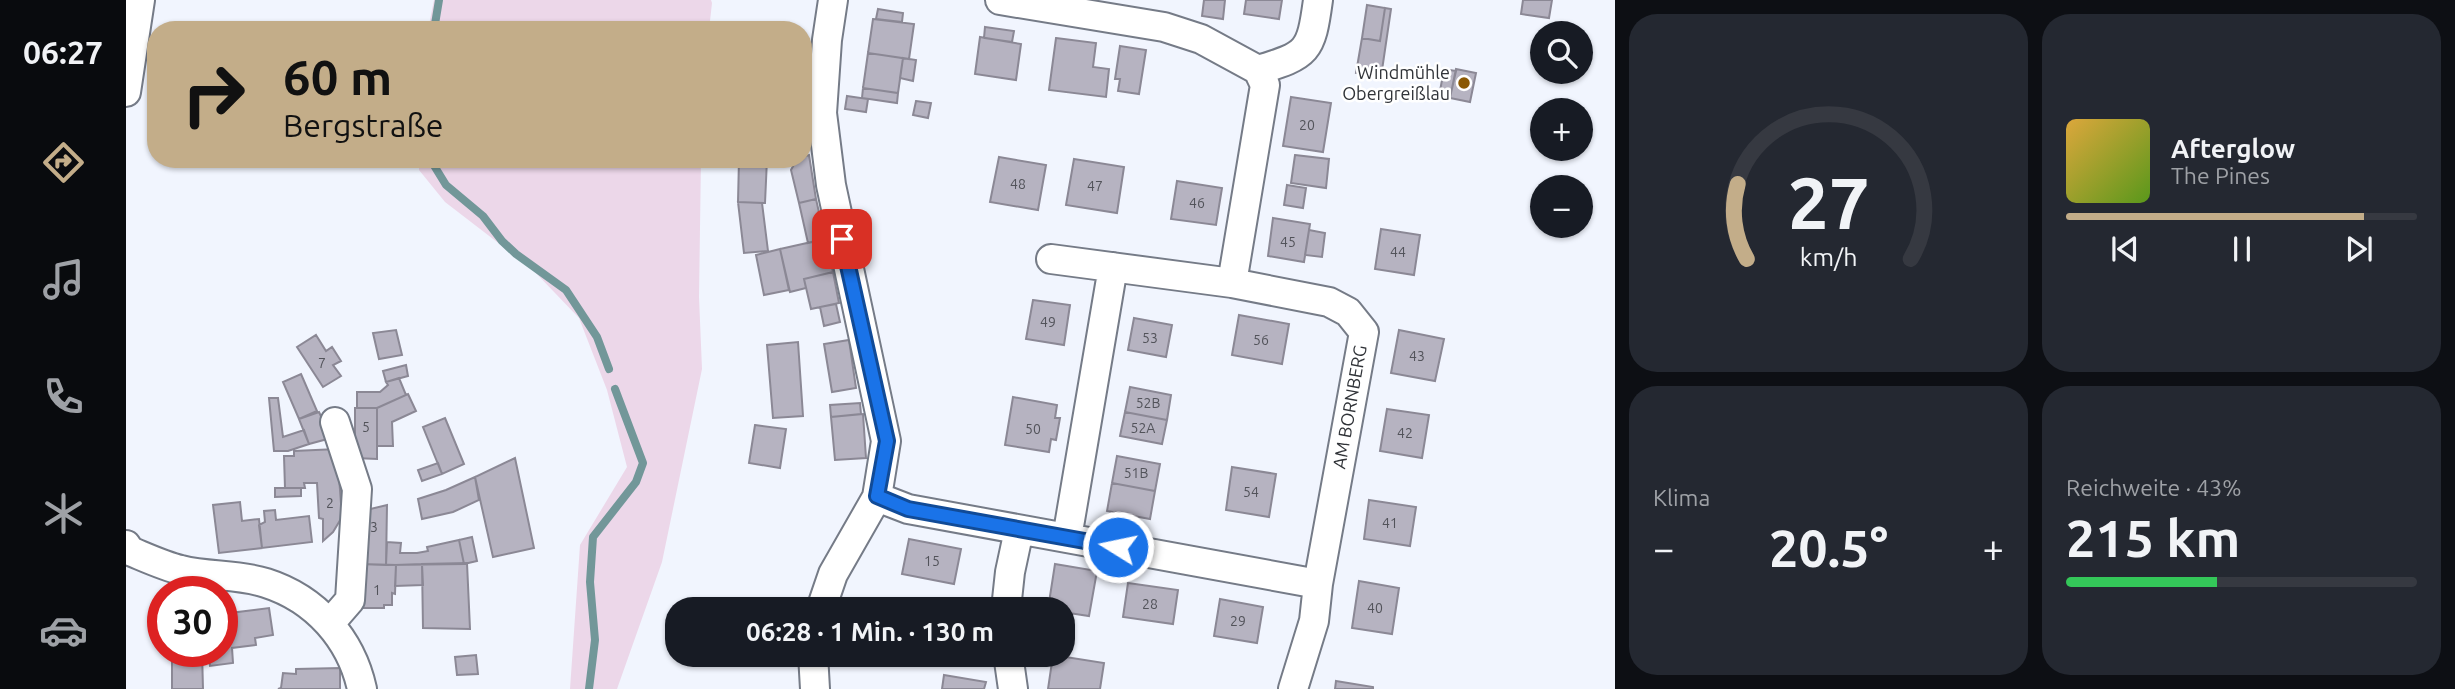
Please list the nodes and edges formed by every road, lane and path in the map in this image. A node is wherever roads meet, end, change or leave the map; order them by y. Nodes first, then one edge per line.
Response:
1 (139, 0) edge
2 (833, 0) edge
3 (1000, 0) edge
4 (1318, 0) edge
5 (1258, 70) junction
6 (126, 92) edge
7 (1051, 259) dead end
8 (1113, 267) junction
9 (1232, 284) junction
10 (335, 422) dead end
11 (877, 496) junction
12 (1019, 530) junction
13 (1067, 538) junction
14 (126, 545) edge
15 (1318, 584) junction
16 (825, 597) edge
17 (1007, 597) edge
18 (331, 622) junction
19 (814, 667) edge
20 (1010, 667) edge
21 (362, 689) edge
22 (815, 689) edge
23 (1013, 689) edge
24 (1293, 689) edge

1 - 6 street
2 - 11 street
3 - 5 street
4 - 5 street
5 - 9 street
7 - 8 street, AM BORNBERG
8 - 9 street, AM BORNBERG
8 - 13 street
9 - 15 street, AM BORNBERG
10 - 18 street
11 - 12 street
11 - 16 street
12 - 13 street
12 - 17 street
13 - 15 street
14 - 18 street
15 - 24 street, AM BORNBERG
18 - 21 street
19 - 22 street
20 - 23 street

